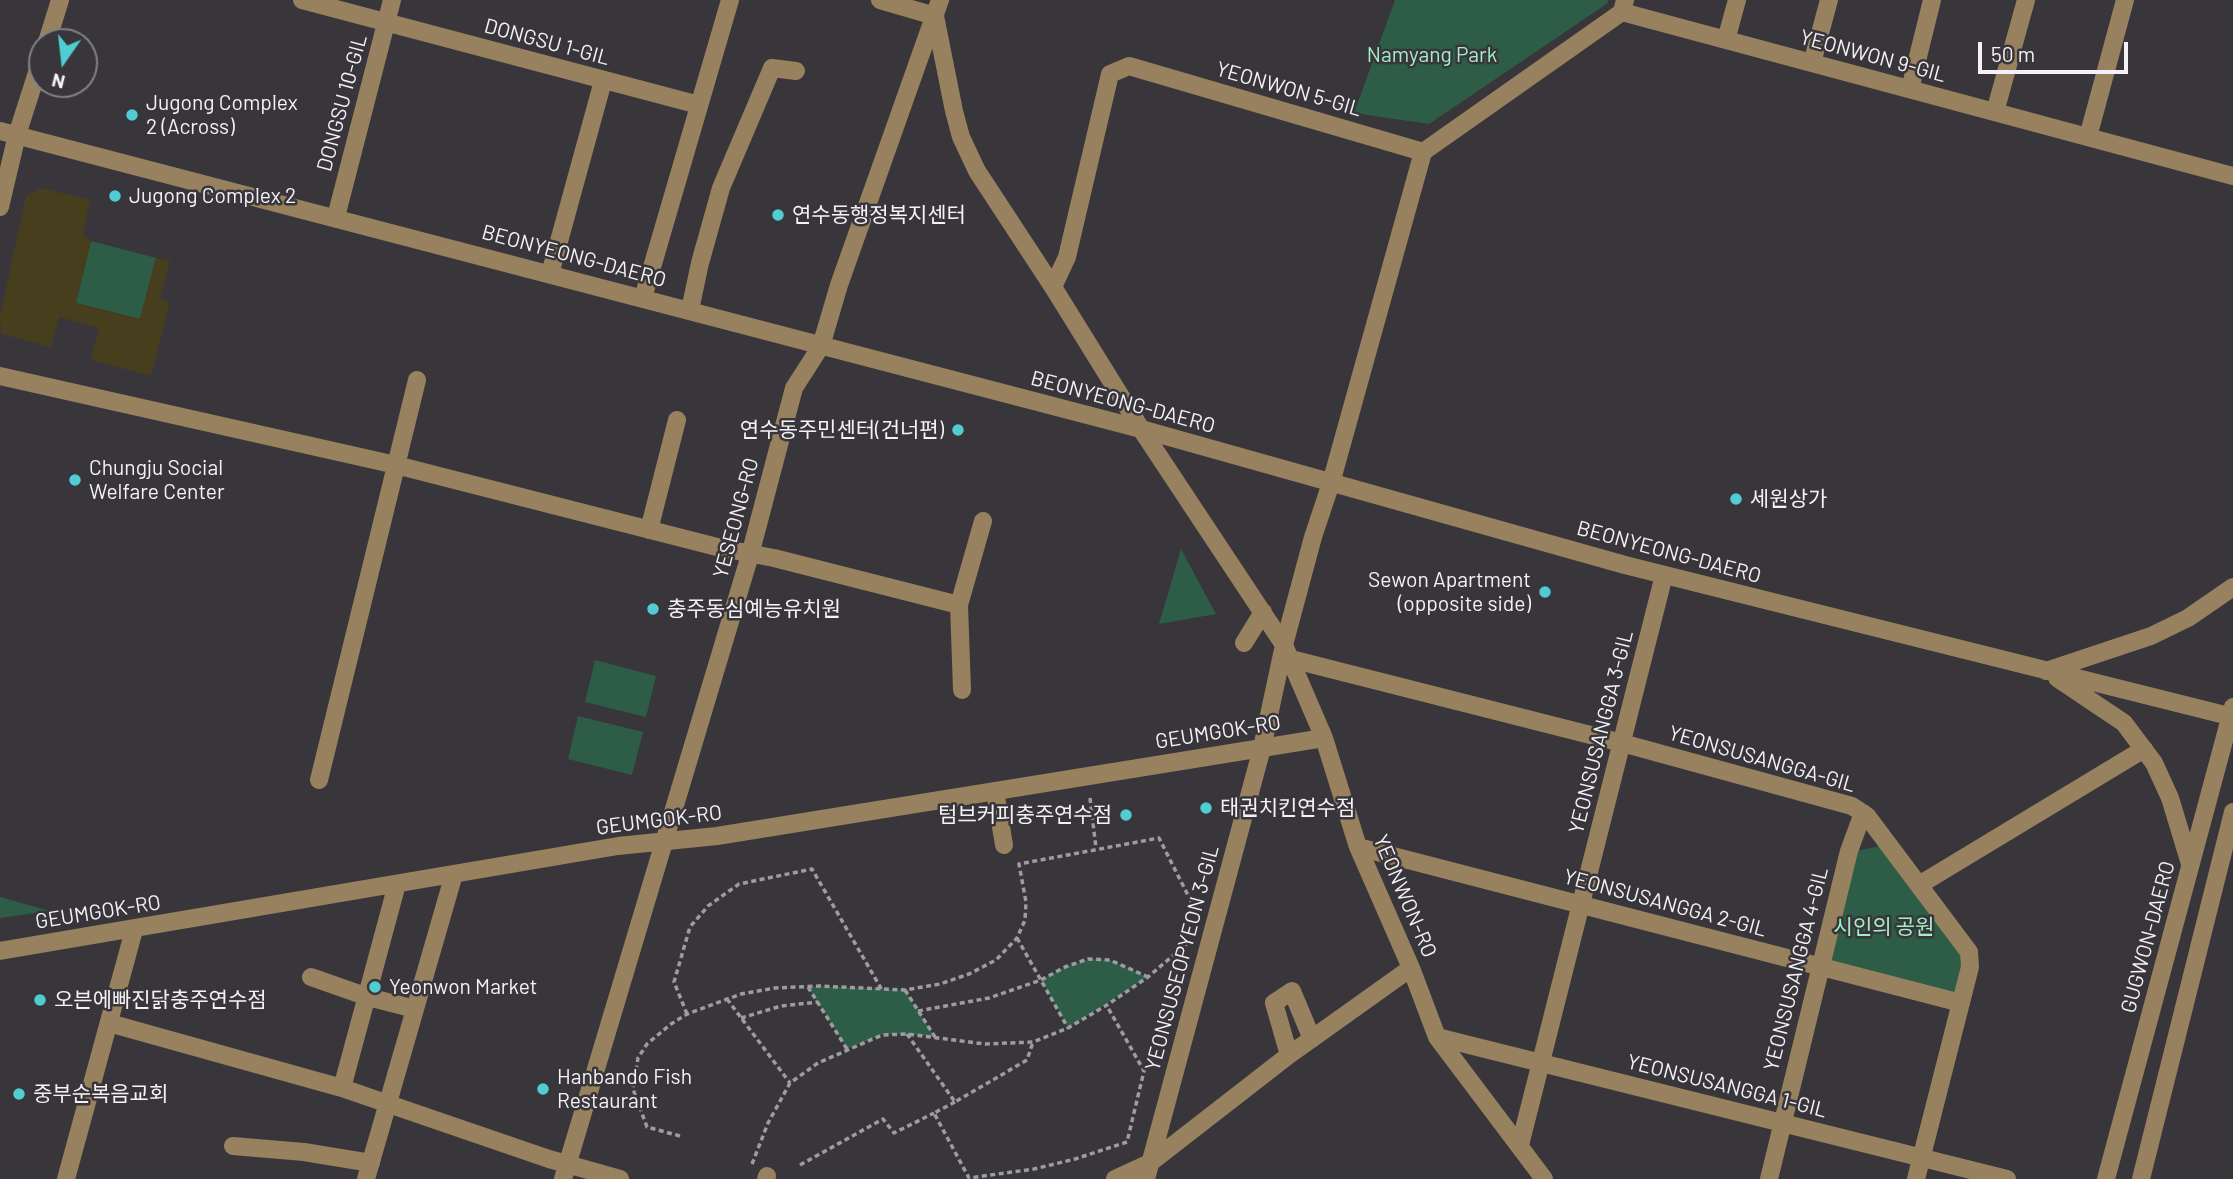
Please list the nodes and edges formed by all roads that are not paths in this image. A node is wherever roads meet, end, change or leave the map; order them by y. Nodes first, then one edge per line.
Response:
1 (60, 0) edge
2 (302, 0) edge
3 (392, 0) edge
4 (730, 0) edge
5 (880, 0) edge
6 (1737, 0) edge
7 (1829, 0) edge
8 (1932, 0) edge
9 (2026, 0) edge
10 (2125, 0) edge
11 (1623, 6) edge
12 (938, 8) edge
13 (386, 21) junction
14 (51, 28) edge
15 (1726, 40) junction
16 (1812, 63) junction
17 (796, 71) dead end
18 (603, 81) junction
19 (28, 89) edge
20 (1910, 89) junction
21 (699, 105) junction
22 (1996, 112) junction
23 (9, 133) edge
24 (2088, 137) junction
25 (1423, 152) junction
26 (2232, 172) edge
27 (0, 206) edge
28 (335, 217) junction
29 (550, 274) junction
30 (1053, 288) junction
31 (643, 298) junction
32 (690, 310) junction
33 (821, 346) junction
34 (0, 376) edge
35 (417, 380) dead end
36 (677, 420) dead end
37 (1141, 429) junction
38 (396, 465) junction
39 (1331, 483) junction
40 (984, 521) dead end
41 (649, 530) junction
42 (750, 555) junction
43 (1664, 575) junction
44 (2233, 587) edge
45 (959, 605) junction
46 (1263, 612) junction
47 (1244, 643) dead end
48 (1288, 652) junction
49 (2046, 671) junction
50 (962, 690) dead end
51 (2232, 714) edge
52 (1324, 738) junction
53 (1622, 743) junction
54 (1262, 748) junction
55 (2144, 749) junction
56 (319, 780) dead end
57 (995, 791) junction
58 (2233, 811) edge
59 (1863, 813) junction
60 (665, 840) junction
61 (2233, 841) edge
62 (1004, 845) dead end
63 (1358, 847) junction
64 (2222, 856) junction
65 (2190, 866) junction
66 (454, 874) junction
67 (397, 884) junction
68 (1919, 885) junction
69 (1581, 904) junction
70 (134, 930) junction
71 (0, 951) edge
72 (1411, 968) junction
73 (1820, 968) junction
74 (311, 977) dead end
75 (368, 997) junction
76 (1961, 1003) junction
77 (415, 1009) junction
78 (109, 1023) junction
79 (1437, 1037) junction
80 (1312, 1039) junction
81 (1289, 1055) junction
82 (1542, 1064) junction
83 (342, 1088) junction
84 (389, 1103) junction
85 (1782, 1122) junction
86 (1520, 1145) junction
87 (233, 1146) dead end
88 (1922, 1157) junction
89 (368, 1171) edge
90 (566, 1171) edge
91 (1148, 1171) edge
92 (66, 1179) edge
93 (620, 1179) edge
94 (1115, 1179) edge
95 (1544, 1179) edge
96 (1769, 1179) edge
97 (1916, 1179) edge
98 (2007, 1179) edge
99 (2106, 1179) edge
100 (2141, 1179) edge

1 - 14 street
2 - 13 street, DONGSU 1-GIL
3 - 13 street, DONGSU 10-GIL
4 - 21 street
5 - 12 street
6 - 15 street
7 - 16 street
8 - 20 street
9 - 22 street
10 - 24 street
11 - 15 street, YEONWON 9-GIL
11 - 25 street
12 - 30 street
12 - 33 street, YESEONG-RO
13 - 18 street, DONGSU 1-GIL
13 - 28 street, DONGSU 10-GIL
15 - 16 street, YEONWON 9-GIL
16 - 20 street, YEONWON 9-GIL
17 - 32 street
18 - 21 street, DONGSU 1-GIL
18 - 29 street
19 - 23 street
20 - 22 street, YEONWON 9-GIL
21 - 31 street
22 - 24 street, YEONWON 9-GIL
23 - 27 street
23 - 28 street, BEONYEONG-DAERO
24 - 26 street, YEONWON 9-GIL
25 - 30 street, YEONWON 5-GIL
25 - 39 street
28 - 29 street, BEONYEONG-DAERO
29 - 31 street, BEONYEONG-DAERO
30 - 37 street
31 - 32 street, BEONYEONG-DAERO
32 - 33 street, BEONYEONG-DAERO
33 - 37 street, BEONYEONG-DAERO
33 - 42 street, YESEONG-RO
34 - 38 street
35 - 38 street
36 - 41 street
37 - 39 street, BEONYEONG-DAERO
37 - 46 street, YEONWON-RO
38 - 41 street
38 - 56 street
39 - 43 street, BEONYEONG-DAERO
39 - 48 street
40 - 45 street
41 - 42 street
42 - 45 street
42 - 60 street, YESEONG-RO
43 - 49 street, BEONYEONG-DAERO
43 - 53 street, YEONSUSANGGA 3-GIL
44 - 49 street
45 - 50 street
46 - 47 street
46 - 48 street, YEONWON-RO
48 - 52 street, YEONWON-RO
48 - 53 street, YEONSUSANGGA-GIL
48 - 54 street, YEONSUSEOPYEON 3-GIL
49 - 51 street, BEONYEONG-DAERO
49 - 55 street
51 - 65 street, GUGWON-DAERO
52 - 54 street, GEUMGOK-RO
52 - 63 street, YEONWON-RO
53 - 59 street, YEONSUSANGGA-GIL
53 - 69 street, YEONSUSANGGA 3-GIL
54 - 57 street, GEUMGOK-RO
54 - 91 street, YEONSUSEOPYEON 3-GIL
55 - 65 street
55 - 68 street
57 - 60 street, GEUMGOK-RO
57 - 62 street
58 - 64 street
59 - 68 street, YEONSUSANGGA-GIL
59 - 73 street, YEONSUSANGGA 4-GIL
60 - 66 street, GEUMGOK-RO
60 - 90 street, YESEONG-RO
61 - 64 street
63 - 69 street, YEONSUSANGGA 2-GIL
63 - 72 street, YEONWON-RO
64 - 100 street
65 - 99 street, GUGWON-DAERO
66 - 67 street, GEUMGOK-RO
66 - 77 street
67 - 70 street, GEUMGOK-RO
67 - 75 street
68 - 76 street, YEONSUSANGGA-GIL
69 - 73 street, YEONSUSANGGA 2-GIL
69 - 82 street, YEONSUSANGGA 3-GIL
70 - 71 street, GEUMGOK-RO
70 - 78 street
72 - 79 street, YEONWON-RO
72 - 80 street
73 - 76 street, YEONSUSANGGA 2-GIL
73 - 85 street, YEONSUSANGGA 4-GIL
74 - 75 street
75 - 77 street
75 - 83 street
76 - 88 street, YEONSUSANGGA-GIL
77 - 84 street
78 - 83 street
78 - 92 street
79 - 82 street, YEONSUSANGGA 1-GIL
79 - 86 street, YEONWON-RO
80 - 81 street
80 - 81 street
81 - 91 street
82 - 85 street, YEONSUSANGGA 1-GIL
82 - 86 street, YEONSUSANGGA 3-GIL
83 - 84 street
84 - 89 street
84 - 90 street
85 - 88 street, YEONSUSANGGA 1-GIL
85 - 96 street, YEONSUSANGGA 4-GIL
86 - 95 street, YEONWON-RO
87 - 89 street
88 - 97 street, YEONSUSANGGA-GIL
88 - 98 street, YEONSUSANGGA 1-GIL
90 - 93 street
91 - 94 street

